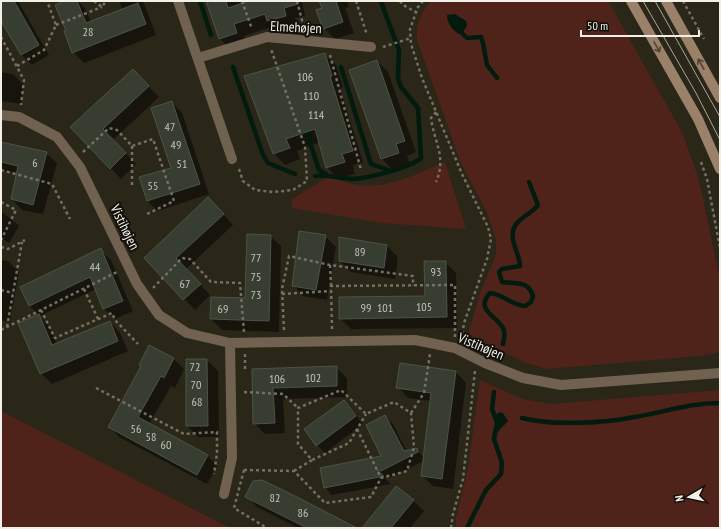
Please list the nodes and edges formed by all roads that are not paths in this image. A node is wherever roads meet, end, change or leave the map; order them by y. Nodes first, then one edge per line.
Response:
1 (178, 1) edge
2 (631, 1) edge
3 (666, 1) edge
4 (371, 47) road end
5 (198, 58) junction
6 (720, 98) edge
7 (1, 115) edge
8 (232, 159) road end
9 (720, 169) edge
10 (230, 343) junction
11 (720, 373) edge
12 (224, 494) dead end

1 - 5 street
2 -> 9 street
6 -> 3 street
4 - 5 street, Elmehøjen
5 - 8 street
7 - 10 street, Vistihøjen
10 - 11 street, Vistihøjen
10 - 12 street

